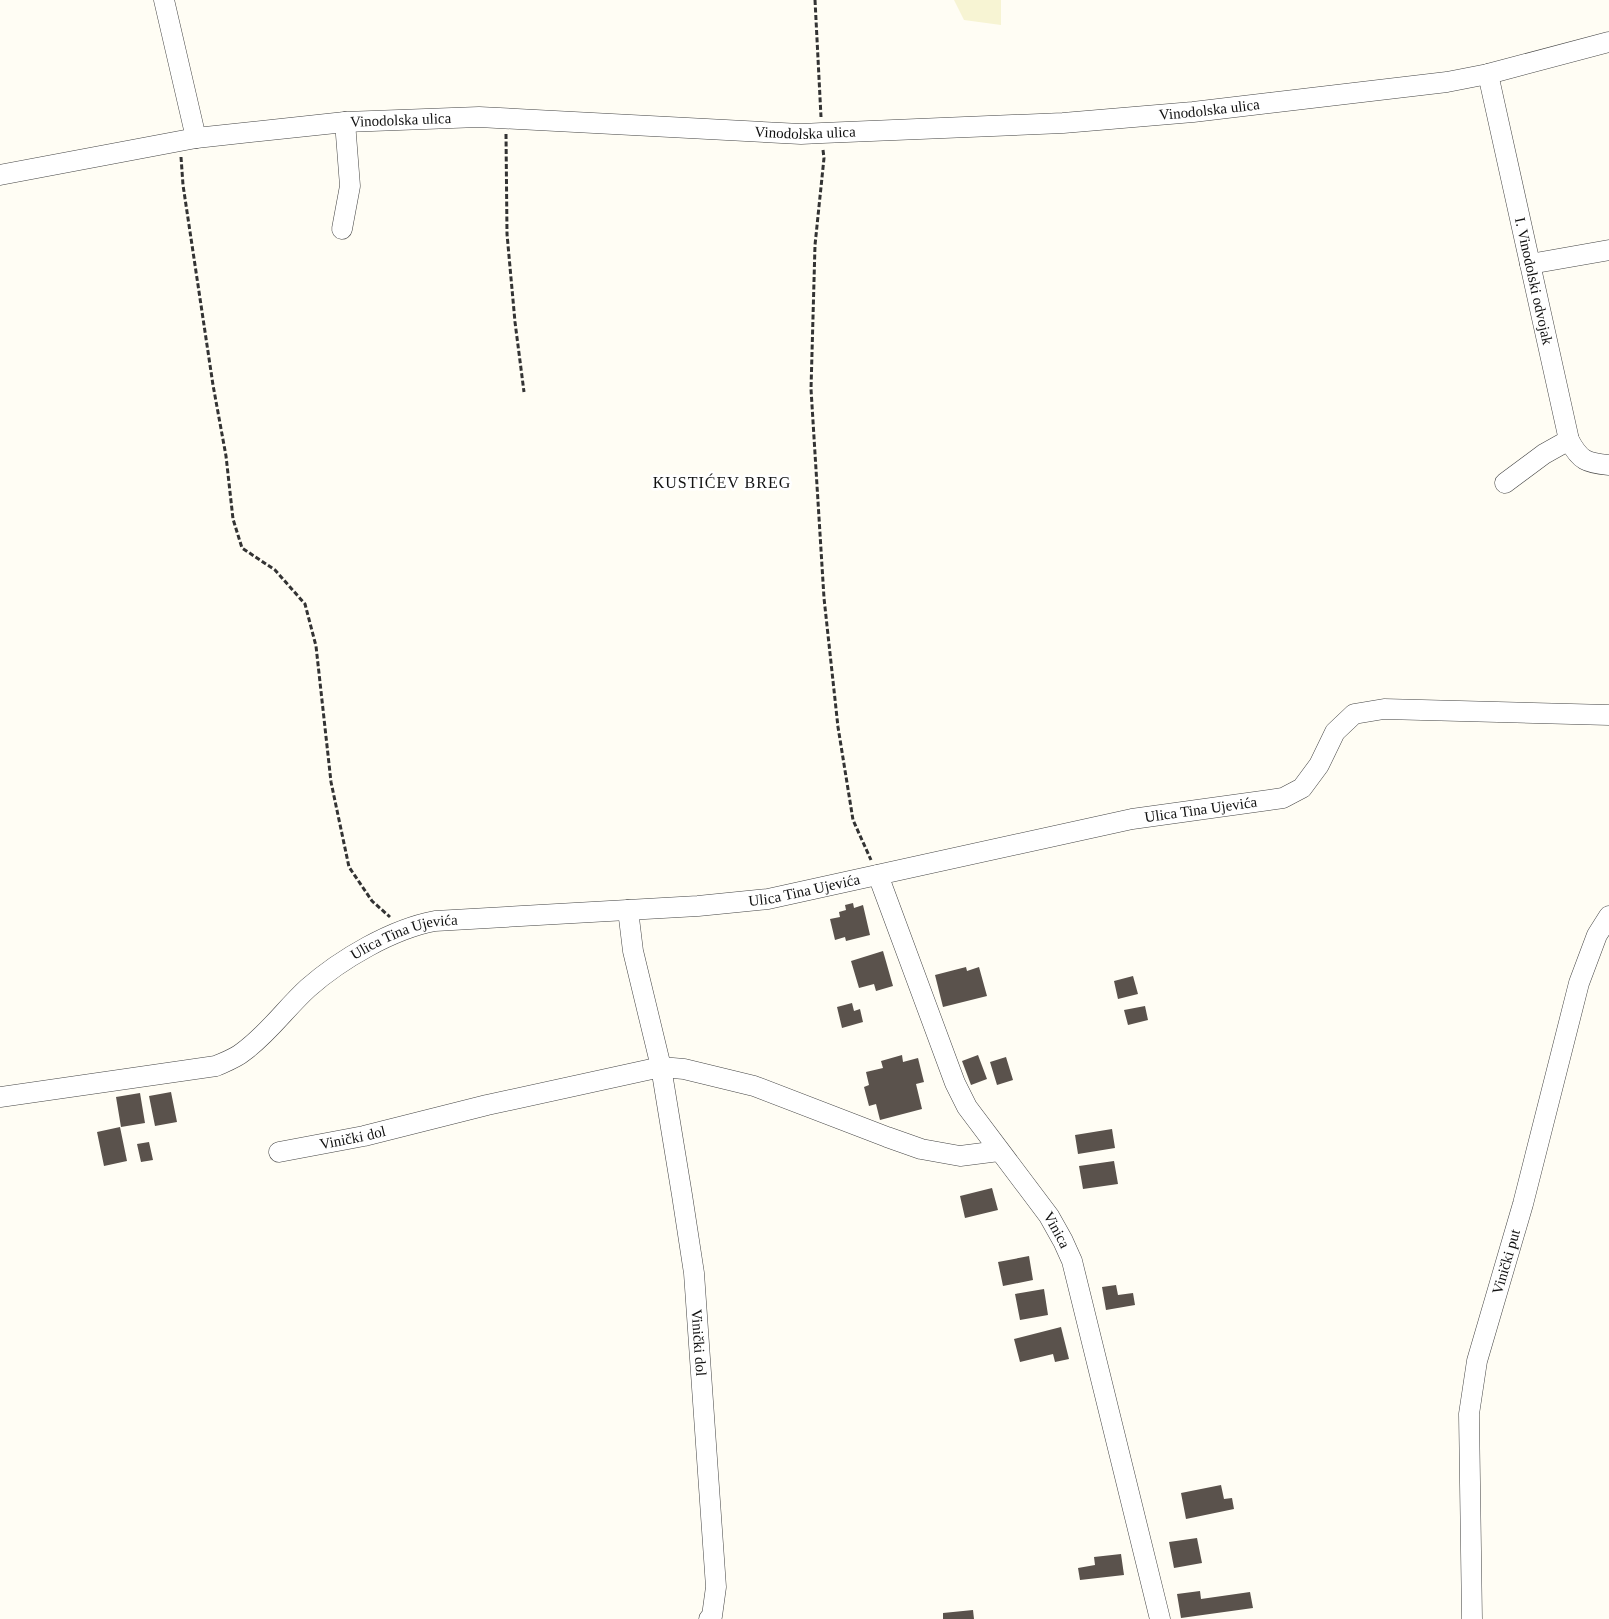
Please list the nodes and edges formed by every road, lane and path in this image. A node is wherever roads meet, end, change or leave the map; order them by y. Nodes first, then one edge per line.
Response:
1 (164, 0) edge
2 (815, 0) edge
3 (1609, 42) edge
4 (1488, 74) junction
5 (506, 118) junction
6 (345, 122) junction
7 (822, 133) junction
8 (188, 139) junction
9 (0, 175) edge
10 (342, 229) dead end
11 (1609, 250) edge
12 (1530, 264) junction
13 (524, 392) dead end
14 (1569, 440) junction
15 (1609, 465) edge
16 (1505, 483) dead end
17 (1609, 715) edge
18 (878, 874) junction
19 (628, 910) junction
20 (1609, 916) edge
21 (405, 930) junction
22 (661, 1068) junction
23 (0, 1097) edge
24 (999, 1151) junction
25 (279, 1152) dead end
26 (709, 1619) edge
27 (1160, 1619) edge
28 (1472, 1619) edge

1 - 8 street
2 - 7 path
3 - 4 street, Vinodolska ulica
4 - 7 street, Vinodolska ulica
4 - 12 street, I. Vinodolski odvojak
5 - 6 street, Vinodolska ulica
5 - 7 street, Vinodolska ulica
5 - 13 path
6 - 8 street, Vinodolska ulica
6 - 10 street
7 - 18 path
8 - 9 street, Vinodolska ulica
8 - 21 path
11 - 12 street
12 - 14 street, I. Vinodolski odvojak
14 - 15 street, I. Vinodolski odvojak
14 - 16 street
17 - 18 street, Ulica Tina Ujevića
18 - 19 street, Ulica Tina Ujevića
18 - 24 street, Vinica
19 - 21 street, Ulica Tina Ujevića
19 - 22 street, Vinički dol
20 - 28 street, Vinički put
21 - 23 street, Ulica Tina Ujevića
22 - 24 street, Vinički dol
22 - 25 street, Vinički dol
22 - 26 street, Vinički dol
24 - 27 street, Vinica

